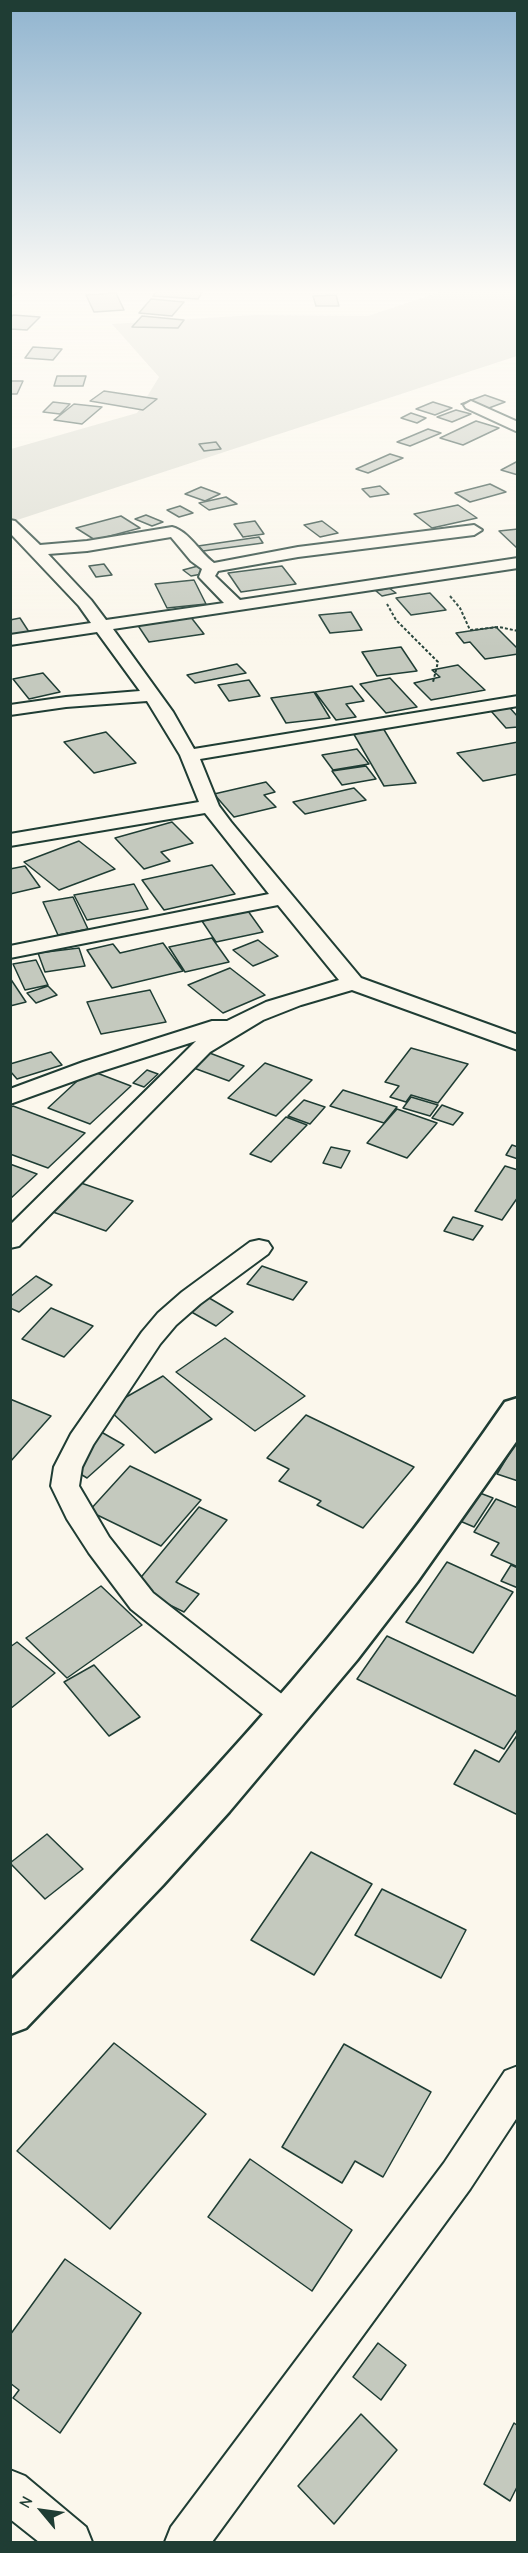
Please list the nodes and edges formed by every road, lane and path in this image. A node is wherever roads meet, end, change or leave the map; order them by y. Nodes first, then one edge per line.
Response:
1 (482, 410) edge
2 (518, 428) edge
3 (10, 524) edge
4 (474, 530) dead end
5 (36, 550) junction
6 (518, 563) edge
7 (211, 568) junction
8 (448, 594) dead end
9 (387, 596) dead end
10 (234, 605) junction
11 (101, 625) junction
12 (518, 631) edge
13 (10, 640) edge
14 (433, 682) dead end
15 (151, 695) junction
16 (518, 701) edge
17 (10, 710) edge
18 (189, 755) junction
19 (210, 806) junction
20 (10, 840) edge
21 (282, 898) junction
22 (10, 952) edge
23 (353, 982) junction
24 (249, 1017) junction
25 (518, 1043) edge
26 (10, 1097) edge
27 (10, 1240) edge
28 (259, 1248) dead end
29 (518, 1411) edge
30 (286, 1715) junction
31 (10, 2013) edge
32 (518, 2083) edge
33 (10, 2491) edge
34 (71, 2542) edge
35 (186, 2542) edge

1 - 2 street
3 - 5 street
4 - 7 street
5 - 7 street
5 - 11 street
6 - 10 street
7 - 10 street
8 - 12 path
9 - 14 path
10 - 11 street
11 - 13 street
11 - 15 street
15 - 17 street
15 - 18 street
16 - 18 street
18 - 19 street
19 - 20 street
19 - 21 street
21 - 22 street
21 - 23 street
23 - 24 street
23 - 25 street
24 - 26 street
24 - 27 street
28 - 30 street
29 - 30 street
30 - 31 street
32 - 35 street
33 - 34 street

